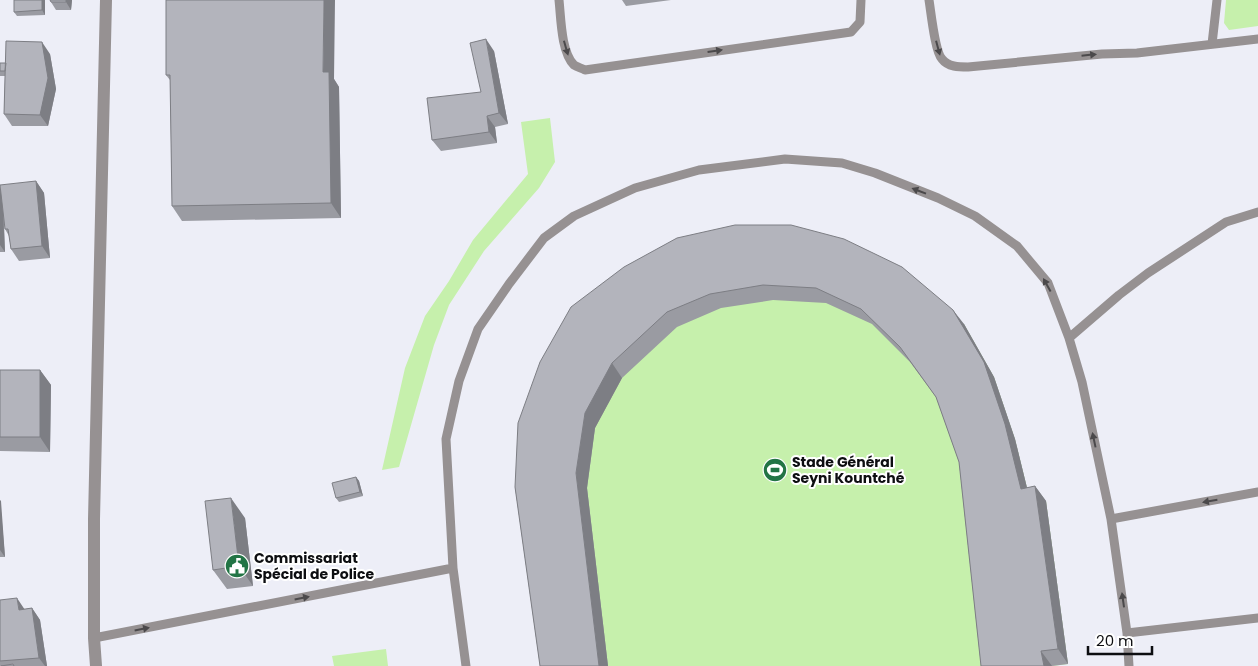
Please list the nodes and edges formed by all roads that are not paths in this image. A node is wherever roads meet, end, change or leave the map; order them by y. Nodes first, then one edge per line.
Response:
1 (106, 0) edge
2 (559, 0) edge
3 (861, 0) edge
4 (929, 0) edge
5 (1217, 0) edge
6 (1258, 39) edge
7 (1212, 44) junction
8 (1258, 212) edge
9 (1069, 338) junction
10 (1258, 492) edge
11 (1111, 519) junction
12 (453, 568) junction
13 (1258, 618) edge
14 (1127, 633) junction
15 (94, 638) junction
16 (96, 666) edge
17 (466, 666) edge
18 (1129, 666) edge

1 - 15 street
2 -> 3 lane
4 -> 7 lane
5 - 7 lane
6 - 7 lane
8 - 9 lane
11 -> 9 lane
9 -> 12 lane
10 -> 11 lane
14 -> 11 lane
15 -> 12 lane
12 - 17 lane
13 - 14 lane
14 - 18 lane
15 - 16 street

